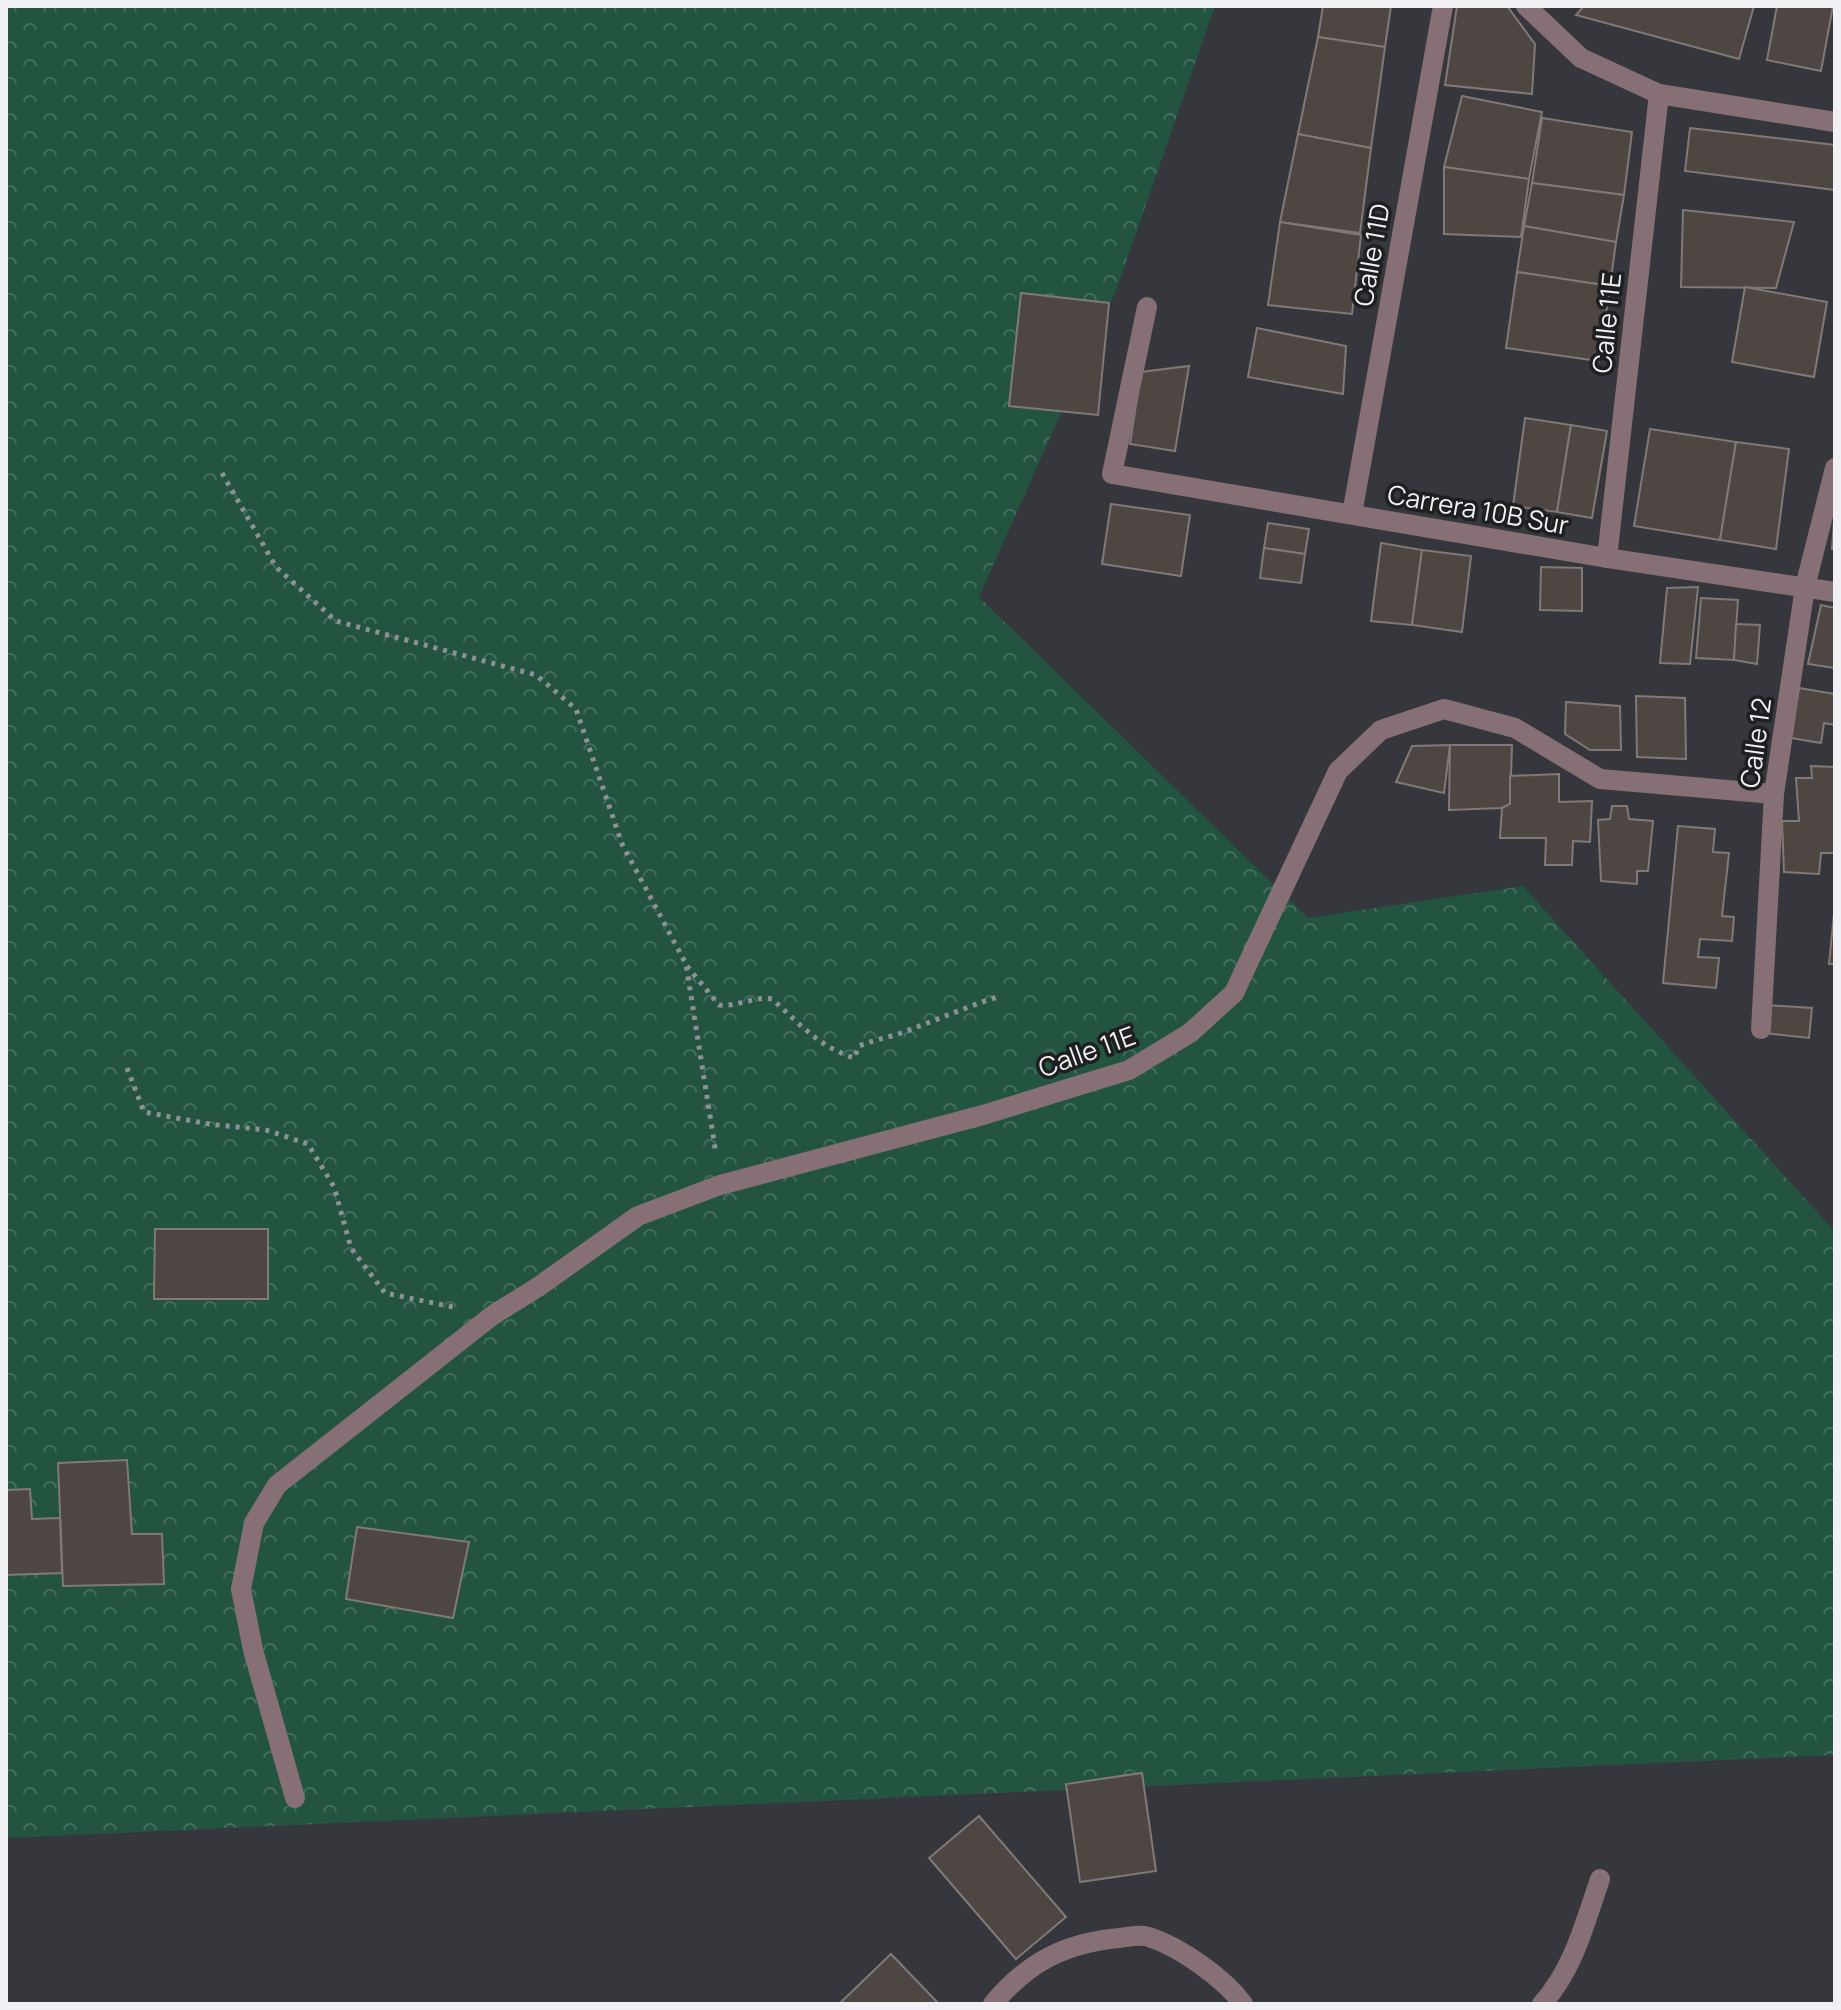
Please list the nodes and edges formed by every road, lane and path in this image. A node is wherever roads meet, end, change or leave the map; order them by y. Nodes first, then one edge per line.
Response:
1 (1443, 6) edge
2 (1526, 6) edge
3 (1659, 94) junction
4 (1835, 122) edge
5 (1147, 307) dead end
6 (1835, 468) edge
7 (222, 473) dead end
8 (1352, 514) junction
9 (1607, 558) junction
10 (1805, 587) junction
11 (1835, 592) edge
12 (1774, 794) junction
13 (686, 964) junction
14 (1000, 996) dead end
15 (1761, 1029) dead end
16 (127, 1068) dead end
17 (720, 1185) junction
18 (493, 1315) junction
19 (295, 1798) dead end
20 (1600, 1879) dead end
21 (993, 2004) edge
22 (1243, 2004) edge
23 (1542, 2004) edge

1 - 8 street, Calle 11D
2 - 3 street
3 - 4 street
3 - 9 street, Calle 11E
5 - 8 street, Carrera 10B Sur
6 - 10 street, Calle 12
7 - 13 path
8 - 9 street, Carrera 10B Sur
9 - 10 street, Carrera 10B Sur
10 - 11 street, Carrera 10B Sur
10 - 12 street, Calle 12
12 - 15 street, Calle 12
12 - 17 street, Calle 11E
13 - 14 path
13 - 17 path
16 - 18 path
17 - 18 street, Calle 11E
18 - 19 street, Calle 11E
20 - 23 street
21 - 22 street

